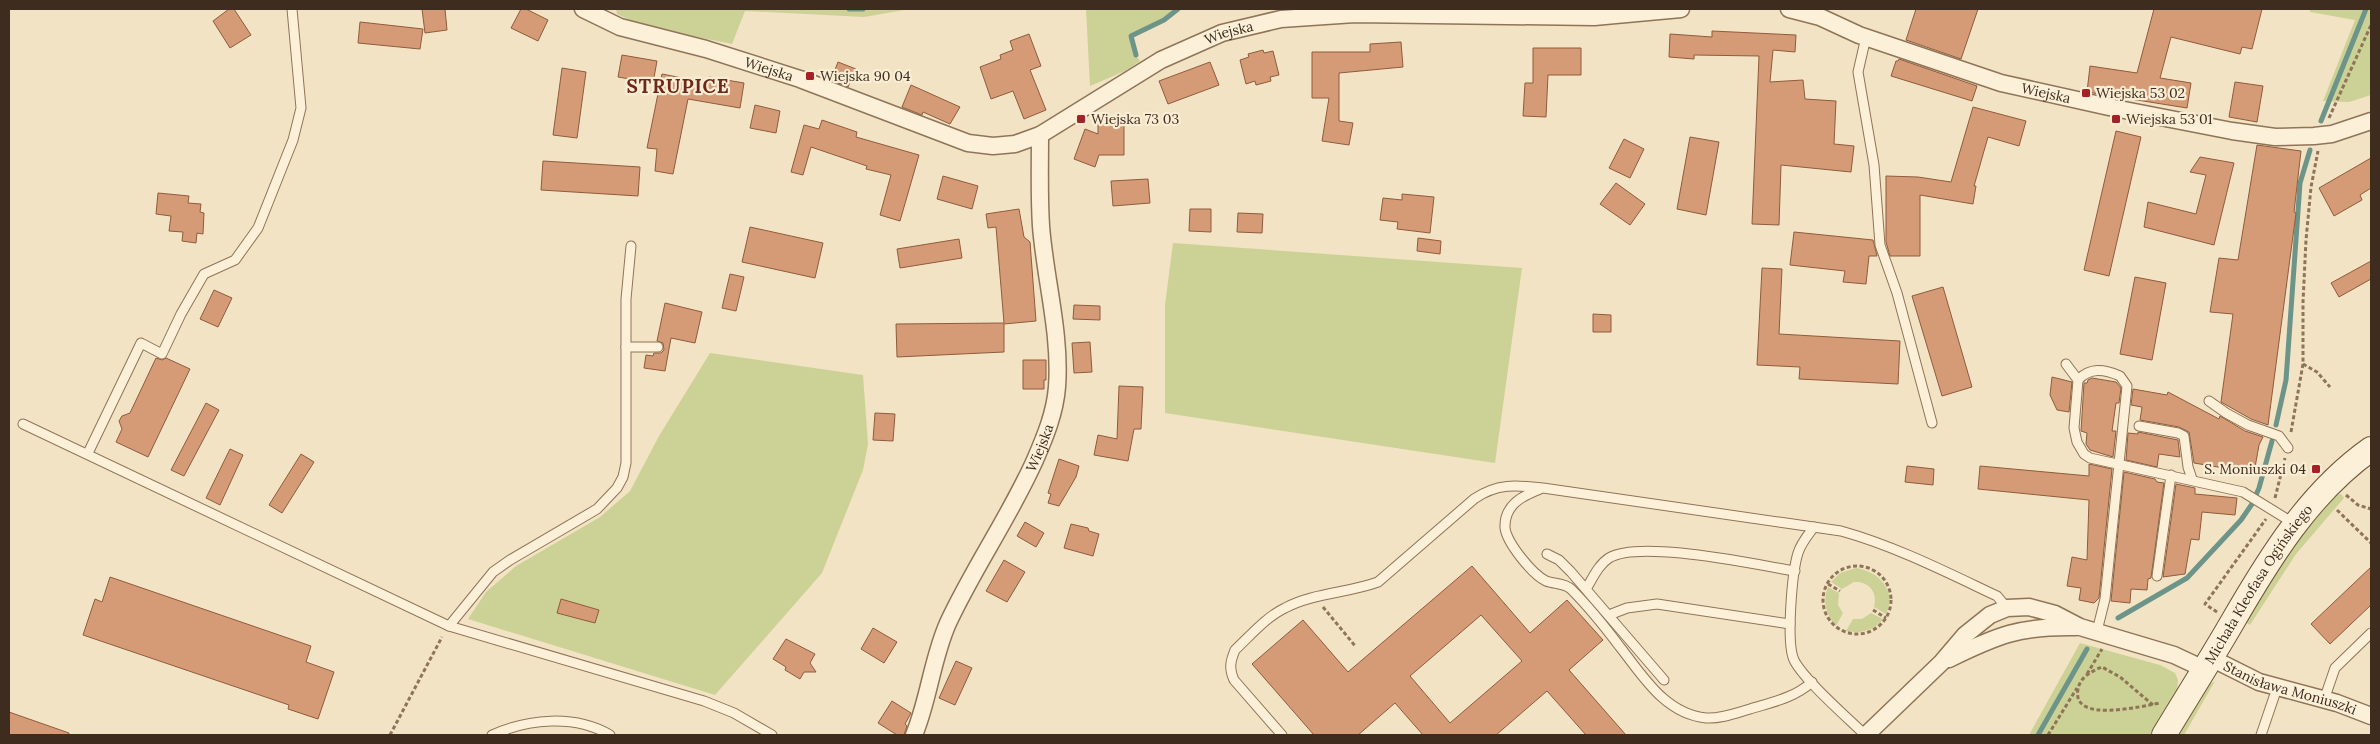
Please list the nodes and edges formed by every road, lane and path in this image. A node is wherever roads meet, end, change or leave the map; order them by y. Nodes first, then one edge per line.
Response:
1 (292, 9) edge
2 (584, 9) edge
3 (1681, 9) edge
4 (1788, 9) edge
5 (1446, 12) edge
6 (2371, 25) edge
7 (1866, 37) junction
8 (2371, 121) edge
9 (2331, 126) junction
10 (1040, 135) junction
11 (631, 246) dead end
12 (626, 347) junction
13 (658, 347) dead end
14 (2066, 364) dead end
15 (2303, 364) junction
16 (2078, 380) junction
17 (2330, 387) dead end
18 (2209, 401) dead end
19 (1932, 422) dead end
20 (23, 424) dead end
21 (2139, 426) dead end
22 (2288, 448) junction
23 (2371, 449) edge
24 (88, 453) junction
25 (2118, 464) junction
26 (2171, 475) junction
27 (2192, 479) junction
28 (1543, 488) junction
29 (2341, 489) dead end
30 (2273, 510) junction
31 (2336, 510) dead end
32 (2371, 510) edge
33 (2295, 524) junction
34 (1814, 527) junction
35 (2371, 543) edge
36 (1548, 554) dead end
37 (1795, 571) junction
38 (2158, 576) dead end
39 (1828, 584) junction
40 (1586, 588) junction
41 (1840, 591) dead end
42 (1320, 597) junction
43 (2205, 604) dead end
44 (2222, 606) dead end
45 (2007, 608) junction
46 (1873, 610) dead end
47 (1610, 615) junction
48 (1886, 618) junction
49 (2213, 621) dead end
50 (1790, 624) junction
51 (449, 626) junction
52 (2080, 626) junction
53 (2102, 633) junction
54 (2371, 633) edge
55 (1356, 647) dead end
56 (1942, 662) junction
57 (2207, 663) junction
58 (2086, 676) junction
59 (1664, 680) dead end
60 (1812, 682) junction
61 (2078, 686) junction
62 (2277, 688) junction
63 (2324, 700) junction
64 (2153, 705) junction
65 (2182, 705) junction
66 (2371, 716) edge
67 (390, 735) edge
68 (492, 735) edge
69 (610, 735) edge
70 (772, 735) edge
71 (914, 735) edge
72 (1282, 735) edge
73 (1866, 735) edge
74 (2048, 735) edge
75 (2164, 735) edge
76 (2261, 735) edge

1 - 24 lane
2 - 10 street, Wiejska
3 - 5 street, Wiejska
4 - 7 street, Wiejska
5 - 10 street, Wiejska
6 - 9 path
7 - 9 street, Wiejska
7 - 19 lane
8 - 9 street, Wiejska
9 - 15 path
10 - 71 street, Wiejska
11 - 12 lane
12 - 13 lane
12 - 51 lane
14 - 16 lane
15 - 17 path
15 - 22 path
16 - 25 lane
16 - 25 lane
18 - 22 lane
20 - 24 lane
21 - 27 lane
22 - 30 path
23 - 33 street, Michała Kleofasa Ogińskiego
24 - 51 lane
25 - 26 lane
25 - 53 lane
26 - 27 lane
26 - 38 lane
27 - 30 lane
28 - 34 lane
28 - 42 lane
28 - 60 lane
29 - 32 path
30 - 33 lane
30 - 43 path
31 - 35 path
33 - 57 street, Michała Kleofasa Ogińskiego
34 - 37 lane
34 - 45 lane
36 - 40 lane
37 - 40 lane
37 - 50 lane
39 - 41 path
39 - 48 path
39 - 48 path
40 - 47 lane
42 - 55 path
42 - 72 lane
44 - 49 path
45 - 52 street
45 - 56 street
46 - 48 path
47 - 50 lane
47 - 59 lane
50 - 60 lane
51 - 67 path
51 - 70 lane
52 - 53 street, Stanisława Moniuszki
52 - 56 street
53 - 57 street, Stanisława Moniuszki
53 - 58 path
54 - 63 lane
56 - 73 street
57 - 62 street, Stanisława Moniuszki
57 - 65 street, Michała Kleofasa Ogińskiego
58 - 61 path
58 - 64 path
60 - 73 lane
61 - 64 path
61 - 74 path
62 - 63 street, Stanisława Moniuszki
62 - 76 lane
63 - 66 street, Stanisława Moniuszki
64 - 65 path
65 - 75 street, Michała Kleofasa Ogińskiego
68 - 69 lane

